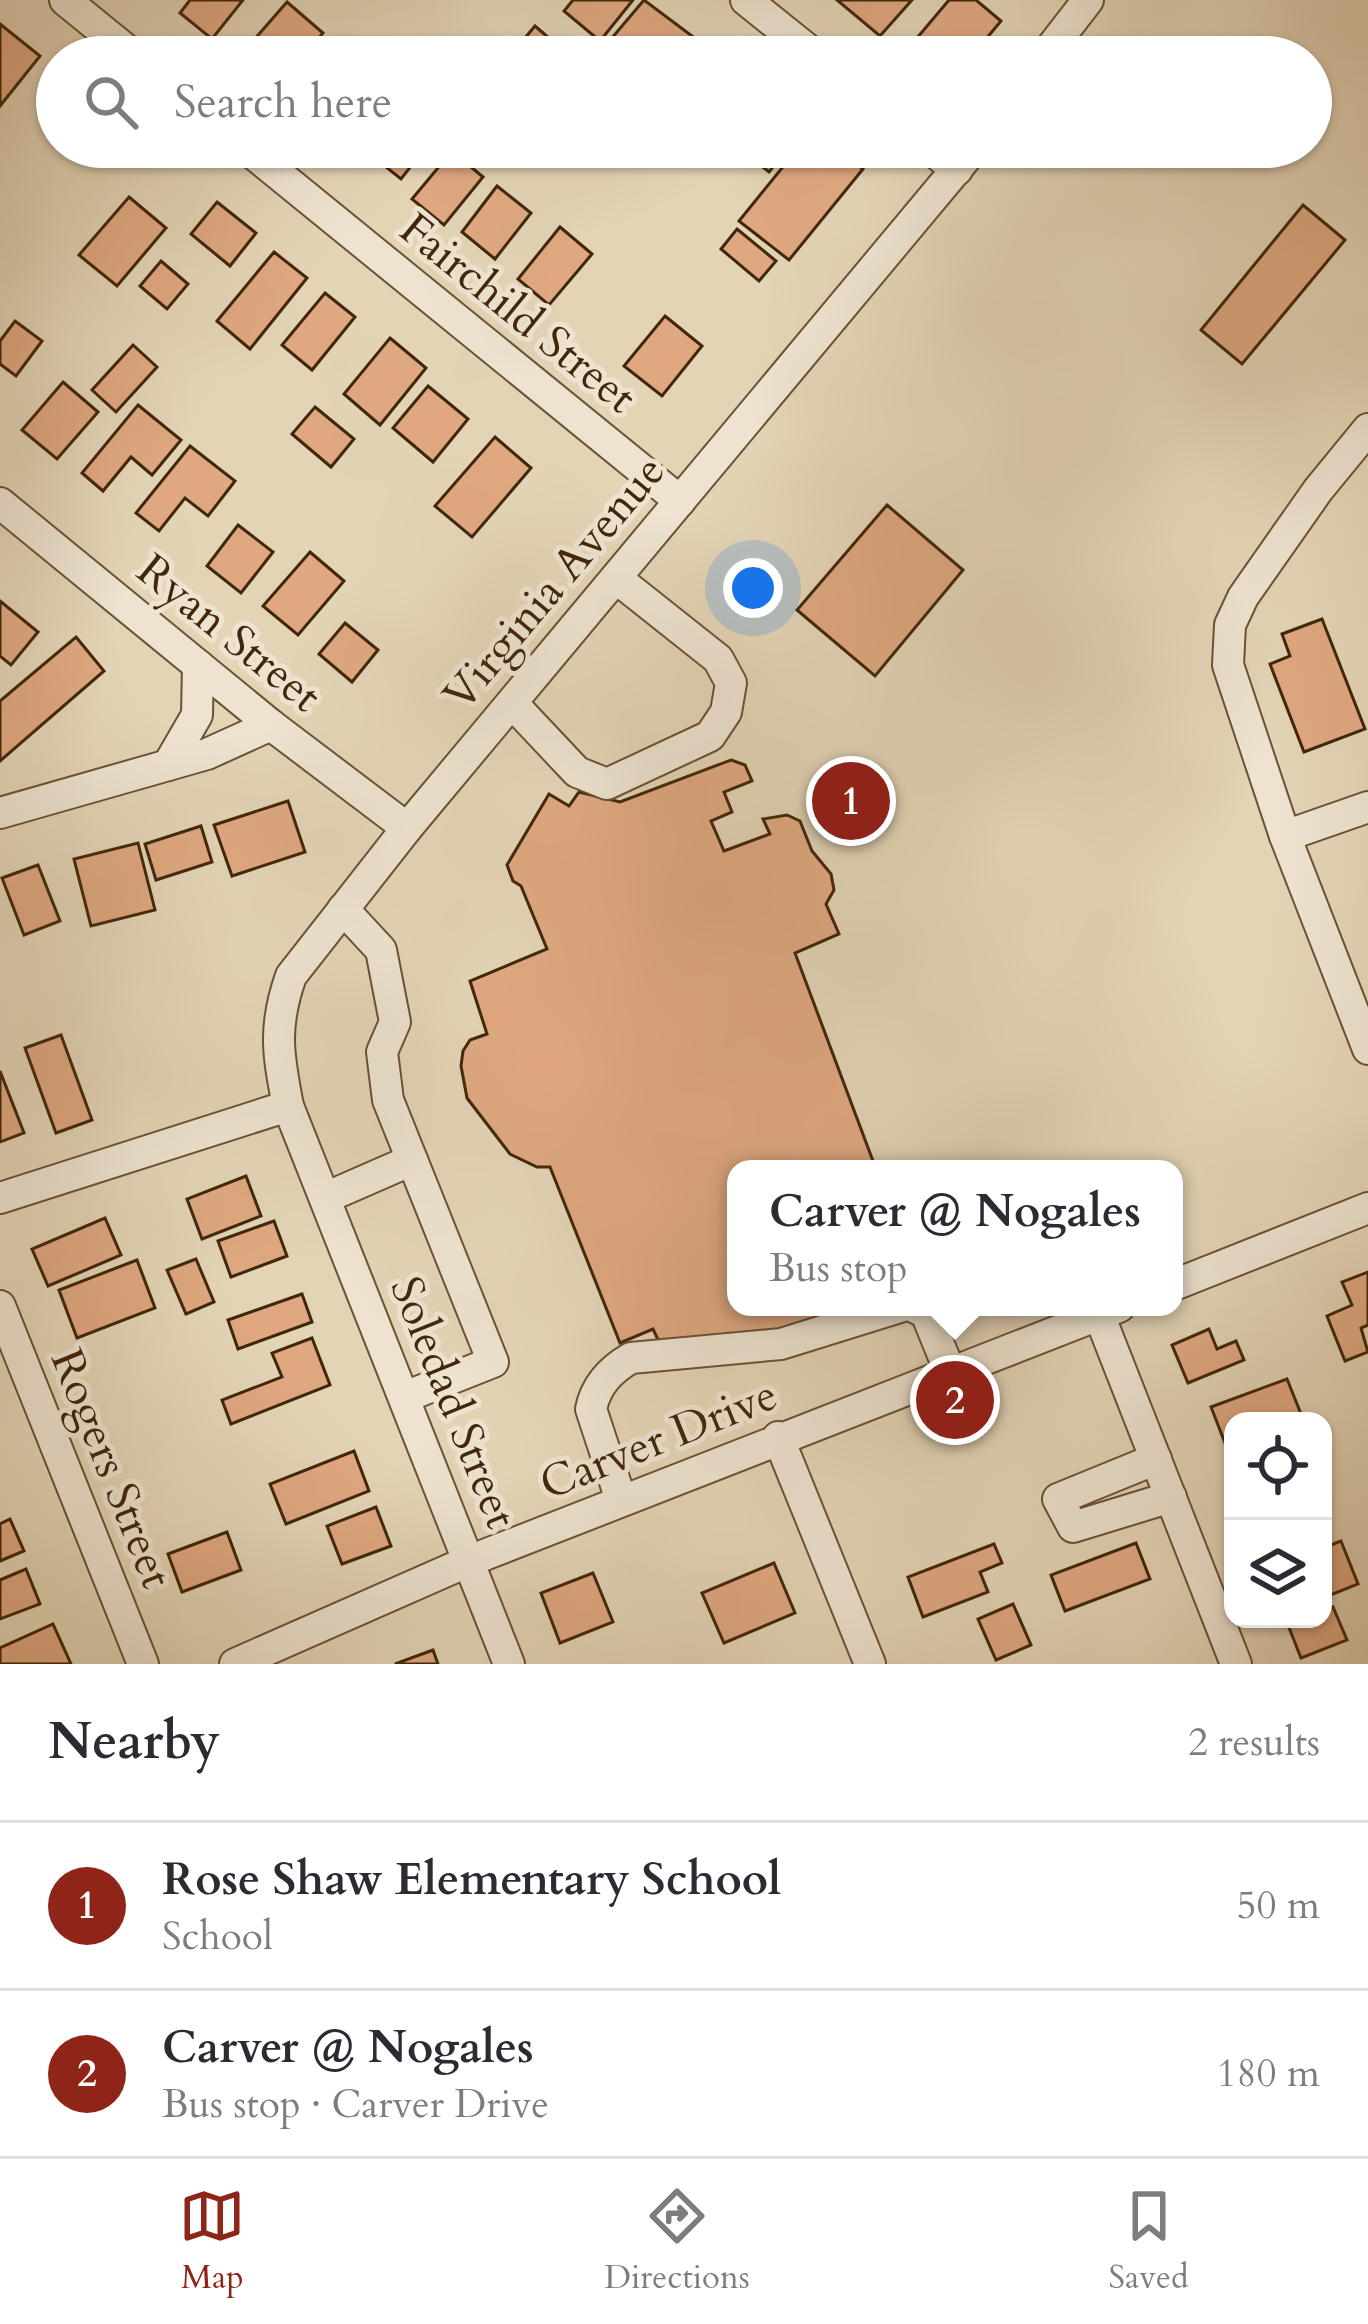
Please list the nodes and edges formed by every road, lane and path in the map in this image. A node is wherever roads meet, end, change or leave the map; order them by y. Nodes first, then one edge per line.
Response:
1 (65, 0) edge
2 (746, 0) edge
3 (1088, 0) edge
4 (109, 36) edge
5 (791, 36) edge
6 (1060, 36) edge
7 (271, 168) edge
8 (958, 168) edge
9 (1368, 429) edge
10 (680, 501) junction
11 (0, 503) edge
12 (616, 578) junction
13 (199, 665) junction
14 (512, 703) junction
15 (271, 725) junction
16 (168, 765) junction
17 (1368, 807) edge
18 (0, 813) edge
19 (406, 828) junction
20 (1285, 836) junction
21 (343, 909) junction
22 (1368, 1049) edge
23 (288, 1106) junction
24 (412, 1160) junction
25 (0, 1198) edge
26 (325, 1198) junction
27 (1368, 1208) edge
28 (1183, 1281) edge
29 (0, 1306) edge
30 (871, 1316) edge
31 (927, 1316) edge
32 (1090, 1316) edge
33 (1107, 1316) edge
34 (950, 1372) junction
35 (405, 1397) junction
36 (778, 1437) junction
37 (1156, 1459) junction
38 (1171, 1497) junction
39 (621, 1500) junction
40 (469, 1562) junction
41 (143, 1664) edge
42 (235, 1664) edge
43 (508, 1664) edge
44 (870, 1664) edge
45 (1236, 1664) edge

1 - 4 street
2 - 5 street
3 - 6 street
7 - 10 street, Fairchild Street
8 - 10 street, Virginia Avenue
9 - 20 street
10 - 12 street, Virginia Avenue
11 - 13 street, Ryan Street
12 - 14 street, Virginia Avenue
12 - 14 street
13 - 15 street, Ryan Street
13 - 16 street
14 - 19 street, Virginia Avenue
15 - 16 street
15 - 19 street, Ryan Street
16 - 18 street
17 - 20 street
19 - 21 street, Virginia Avenue
20 - 22 street
21 - 23 street, Virginia Avenue
21 - 24 street
23 - 25 street
23 - 26 street, Soledad Street
24 - 26 street
24 - 35 street
26 - 35 street, Soledad Street
27 - 28 street
29 - 41 street, Rogers Street
30 - 39 street
31 - 34 street
32 - 34 street, Carver Drive
33 - 37 street
34 - 36 street, Carver Drive
35 - 40 street, Soledad Street
36 - 39 street, Carver Drive
36 - 44 street
37 - 38 street
37 - 38 street
38 - 45 street
39 - 40 street, Carver Drive
40 - 42 street, Carver Drive
40 - 43 street, Soledad Street

